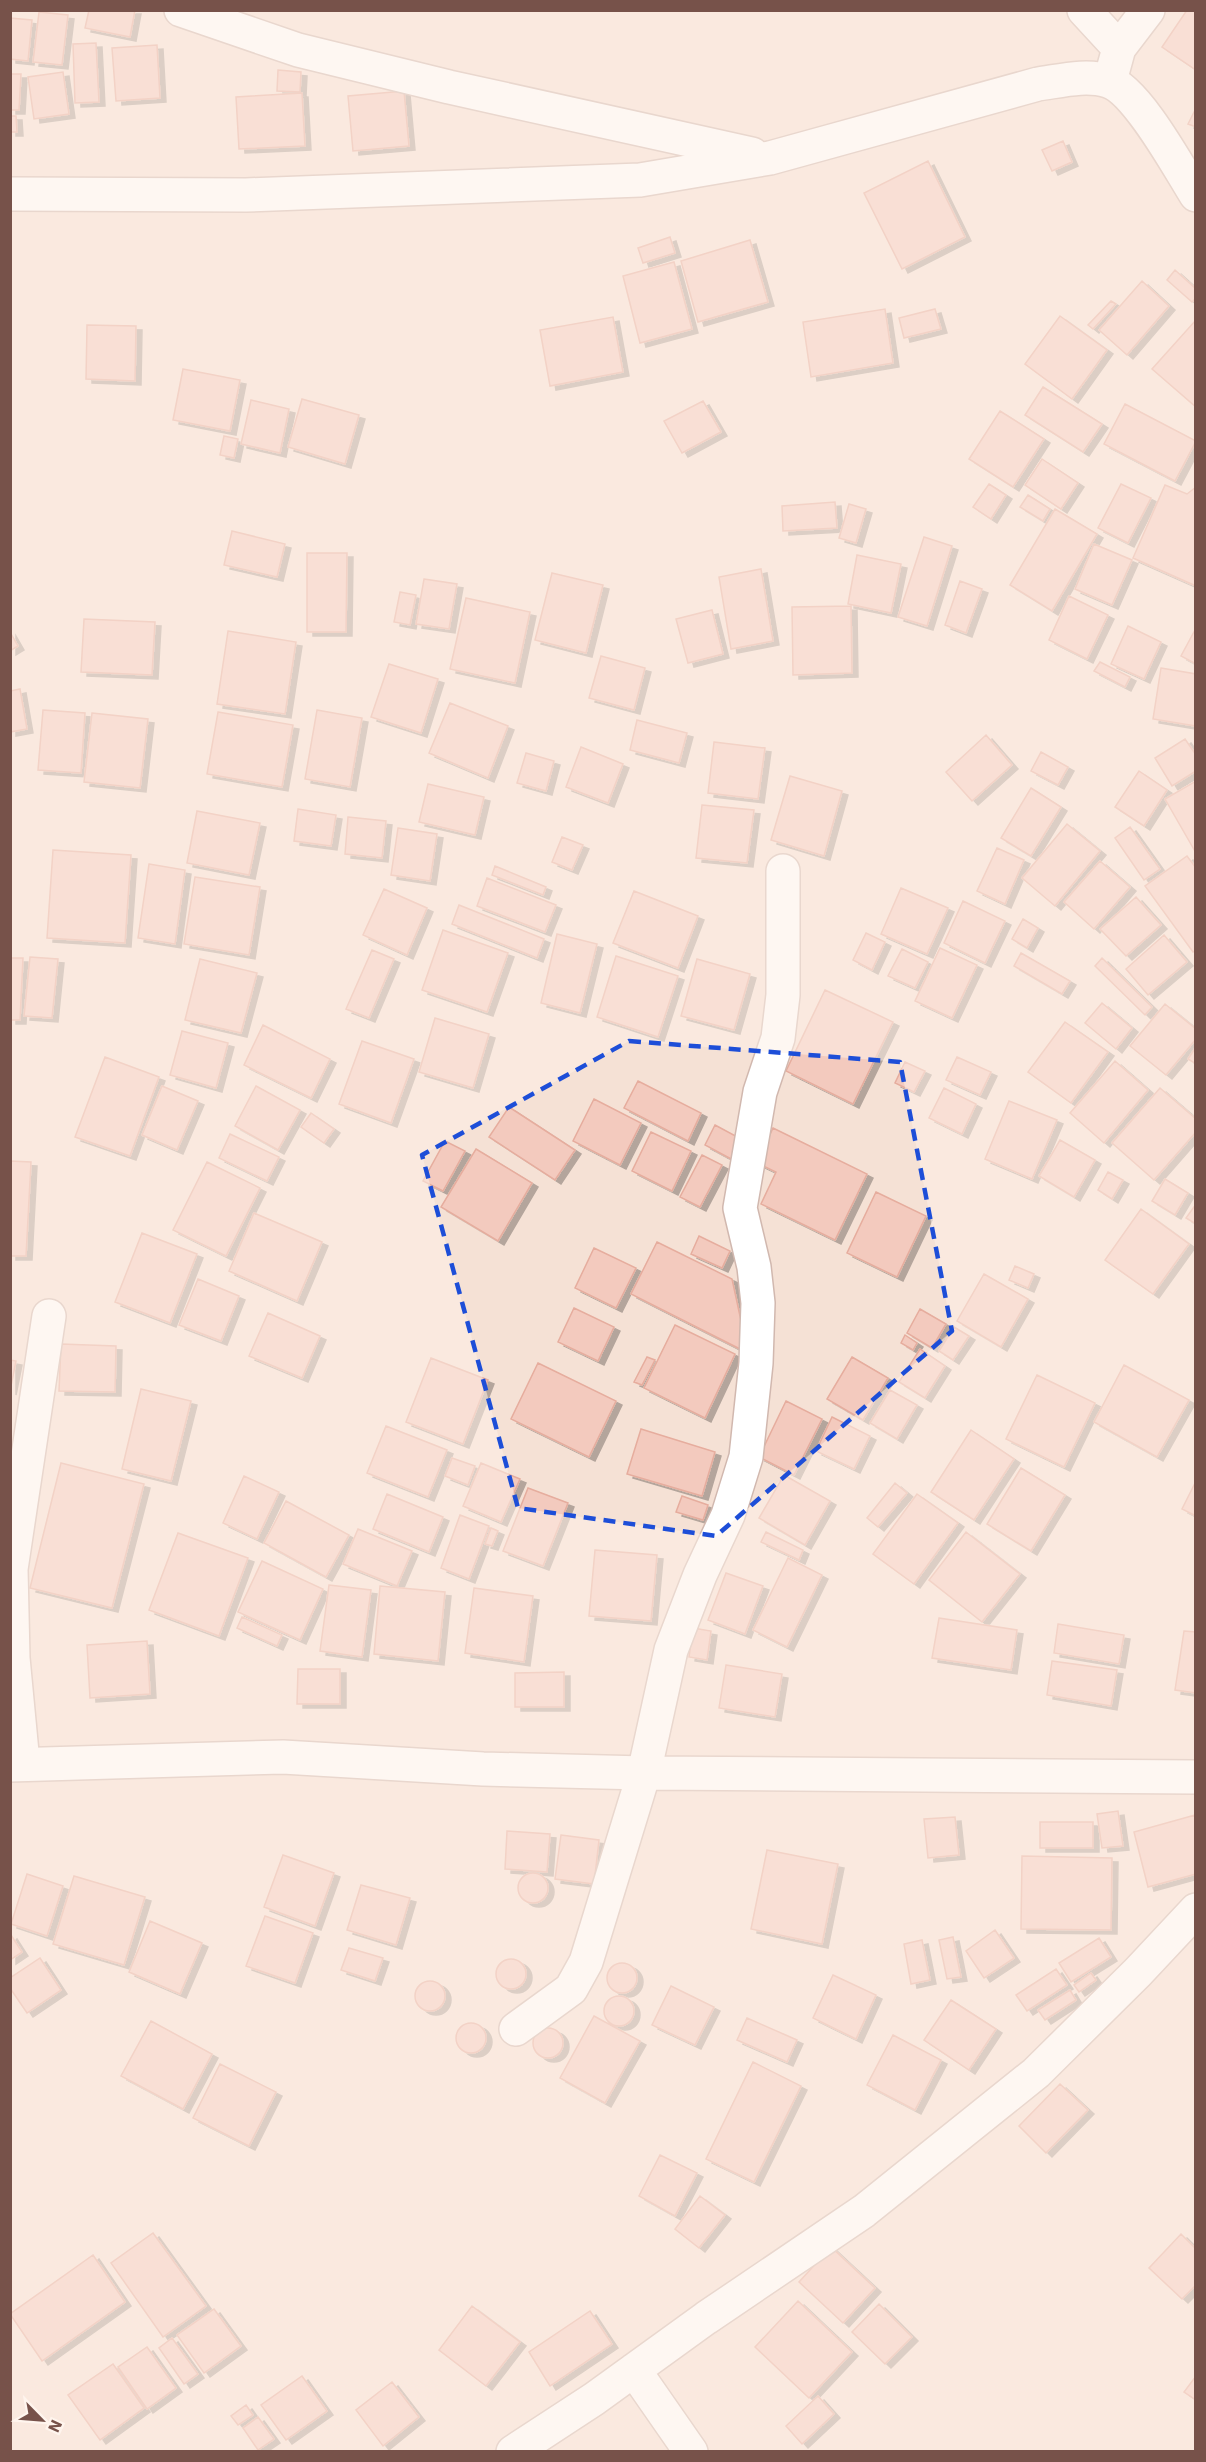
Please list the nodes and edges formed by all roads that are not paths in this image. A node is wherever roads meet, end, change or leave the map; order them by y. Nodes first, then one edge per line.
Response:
1 (181, 10) edge
2 (1084, 10) edge
3 (1148, 10) edge
4 (1119, 48) junction
5 (1110, 81) junction
6 (770, 158) junction
7 (10, 194) edge
8 (1196, 195) edge
9 (783, 871) dead end
10 (50, 1316) dead end
11 (17, 1764) edge
12 (644, 1773) junction
13 (1196, 1777) edge
14 (1196, 1910) edge
15 (516, 2029) dead end
16 (634, 2370) junction
17 (513, 2451) edge
18 (691, 2451) edge

1 - 6 street
2 - 4 street
3 - 4 street
4 - 5 street
5 - 6 street
5 - 8 street
6 - 7 street
9 - 12 street
10 - 11 street
11 - 12 street
12 - 13 street
12 - 15 street
14 - 16 street
16 - 17 street
16 - 18 street

